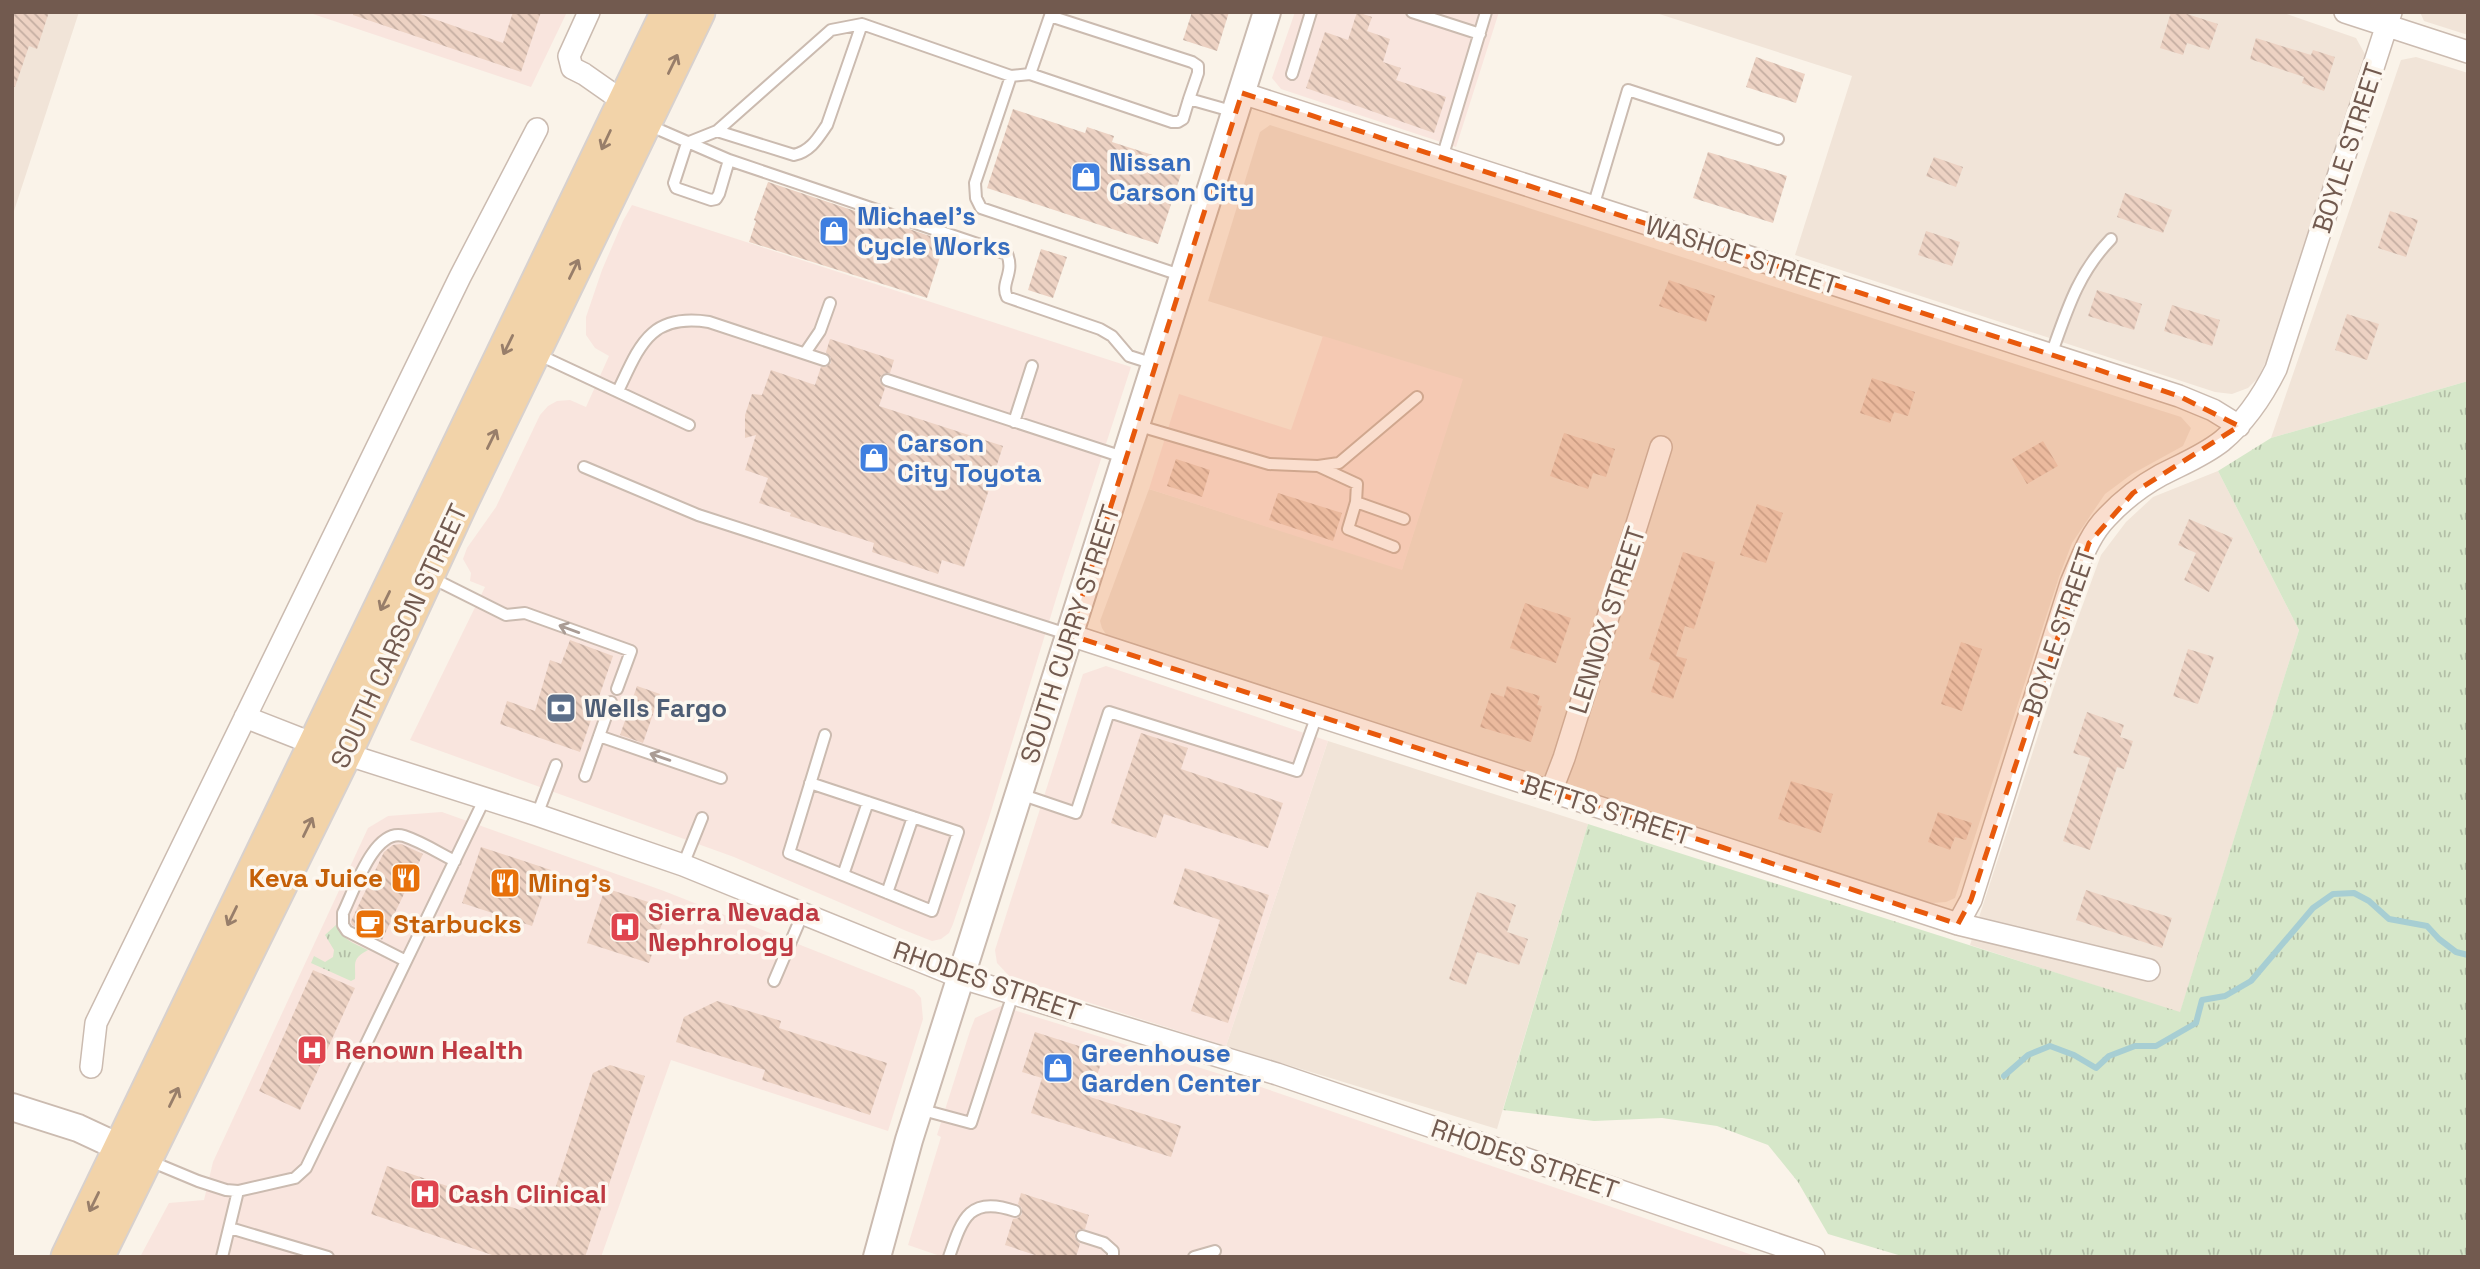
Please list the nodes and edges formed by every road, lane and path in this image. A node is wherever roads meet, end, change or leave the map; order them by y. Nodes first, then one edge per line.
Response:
1 (589, 12) edge
2 (668, 12) edge
3 (698, 12) edge
4 (1267, 12) edge
5 (1311, 12) edge
6 (1412, 12) edge
7 (1486, 12) edge
8 (2346, 12) edge
9 (2389, 19) edge
10 (862, 24) junction
11 (1480, 34) junction
12 (2468, 52) edge
13 (1292, 74) dead end
14 (1030, 75) junction
15 (1011, 76) junction
16 (1189, 99) junction
17 (1239, 103) junction
18 (634, 112) junction
19 (537, 129) dead end
20 (717, 131) junction
21 (1778, 139) dead end
22 (687, 143) junction
23 (1443, 158) junction
24 (729, 160) junction
25 (1593, 207) junction
26 (2111, 239) dead end
27 (1182, 276) junction
28 (830, 303) dead end
29 (533, 352) junction
30 (805, 353) junction
31 (2051, 355) junction
32 (824, 360) dead end
33 (1154, 363) junction
34 (1032, 366) dead end
35 (887, 380) dead end
36 (618, 391) junction
37 (1417, 397) dead end
38 (1014, 422) junction
39 (689, 425) dead end
40 (1136, 425) junction
41 (2239, 426) junction
42 (1661, 447) dead end
43 (1126, 458) junction
44 (1318, 466) junction
45 (584, 467) dead end
46 (1356, 502) junction
47 (1404, 519) dead end
48 (1394, 547) dead end
49 (416, 570) junction
50 (1070, 635) junction
51 (617, 689) dead end
52 (611, 702) dead end
53 (1317, 715) junction
54 (245, 717) junction
55 (599, 736) junction
56 (825, 736) dead end
57 (330, 749) junction
58 (556, 765) dead end
59 (585, 776) dead end
60 (721, 778) dead end
61 (810, 783) junction
62 (1551, 792) junction
63 (1020, 794) junction
64 (485, 798) junction
65 (868, 802) junction
66 (537, 815) junction
67 (912, 817) junction
68 (702, 818) dead end
69 (455, 861) junction
70 (683, 865) junction
71 (843, 875) junction
72 (887, 893) junction
73 (803, 913) junction
74 (1958, 924) junction
75 (407, 961) junction
76 (2150, 970) dead end
77 (962, 978) junction
78 (774, 981) dead end
79 (1013, 993) junction
80 (91, 1067) dead end
81 (12, 1107) edge
82 (919, 1109) junction
83 (132, 1153) junction
84 (238, 1191) junction
85 (1015, 1211) dead end
86 (230, 1228) junction
87 (1082, 1236) dead end
88 (1215, 1251) dead end
89 (878, 1256) edge
90 (68, 1257) edge
91 (97, 1257) edge
92 (222, 1257) edge
93 (328, 1257) edge
94 (948, 1257) edge
95 (1113, 1257) edge
96 (1194, 1257) edge
97 (1814, 1257) edge

1 - 18 street
2 - 18 main road, SOUTH CARSON STREET
18 -> 3 main road, SOUTH CARSON STREET
4 - 17 street, SOUTH CURRY STREET
5 - 13 lane
6 - 11 lane
7 - 11 lane
8 - 9 street
9 - 12 street
9 - 41 street, BOYLE STREET
10 - 15 lane
10 - 20 lane
10 - 20 lane
11 - 23 lane
14 - 15 lane
14 - 16 lane
14 - 16 lane
15 - 27 lane
16 - 17 lane
17 - 23 street, WASHOE STREET
17 - 27 street, SOUTH CURRY STREET
18 - 22 lane
29 -> 18 main road, SOUTH CARSON STREET
18 -> 49 main road, SOUTH CARSON STREET
19 - 54 street
20 - 22 lane
21 - 25 lane
22 - 24 lane
22 - 24 lane
23 - 25 street, WASHOE STREET
24 - 33 lane
25 - 31 street, WASHOE STREET
26 - 31 lane
27 - 33 street, SOUTH CURRY STREET
28 - 30 lane
29 - 36 lane
49 -> 29 main road, SOUTH CARSON STREET
30 - 32 lane
30 - 36 lane
31 - 41 street, WASHOE STREET
33 - 40 street, SOUTH CURRY STREET
34 - 38 lane
35 - 38 lane
36 - 39 lane
37 - 44 lane
38 - 43 lane
40 - 43 street, SOUTH CURRY STREET
40 - 44 lane
41 - 74 street, BOYLE STREET
42 - 62 street, LENNOX STREET
43 - 50 street, SOUTH CURRY STREET
44 - 46 lane
45 - 50 lane
46 - 47 lane
46 - 48 lane
51 -> 49 lane
49 - 57 main road, SOUTH CARSON STREET
50 - 53 street, BETTS STREET
50 - 63 street, SOUTH CURRY STREET
52 - 55 lane
53 - 62 street, BETTS STREET
53 - 63 lane
54 - 57 street, RHODES STREET
54 - 80 street
55 - 59 lane
60 -> 55 lane
56 - 61 lane
57 - 64 street, RHODES STREET
57 - 83 main road, SOUTH CARSON STREET
58 - 66 lane
61 - 65 lane
61 - 71 lane
62 - 74 street, BETTS STREET
63 - 77 street, SOUTH CURRY STREET
64 - 66 street, RHODES STREET
64 - 69 lane
65 - 67 lane
65 - 71 lane
66 - 70 street, RHODES STREET
67 - 72 lane
67 - 72 lane
68 - 70 lane
69 - 75 lane
69 - 75 lane
70 - 73 street, RHODES STREET
71 - 72 lane
73 - 77 street, RHODES STREET
73 - 78 lane
74 - 76 street, BETTS STREET
75 - 84 lane
77 - 79 street, RHODES STREET
77 - 82 street, SOUTH CURRY STREET
79 - 82 lane
79 - 97 street, RHODES STREET
81 - 83 street
82 - 89 street, SOUTH CURRY STREET
83 - 84 lane
83 -> 90 main road, SOUTH CARSON STREET
83 - 91 main road, SOUTH CARSON STREET
84 - 86 lane
85 - 94 lane
86 - 92 lane
86 - 93 lane
87 - 95 lane
88 - 96 lane

